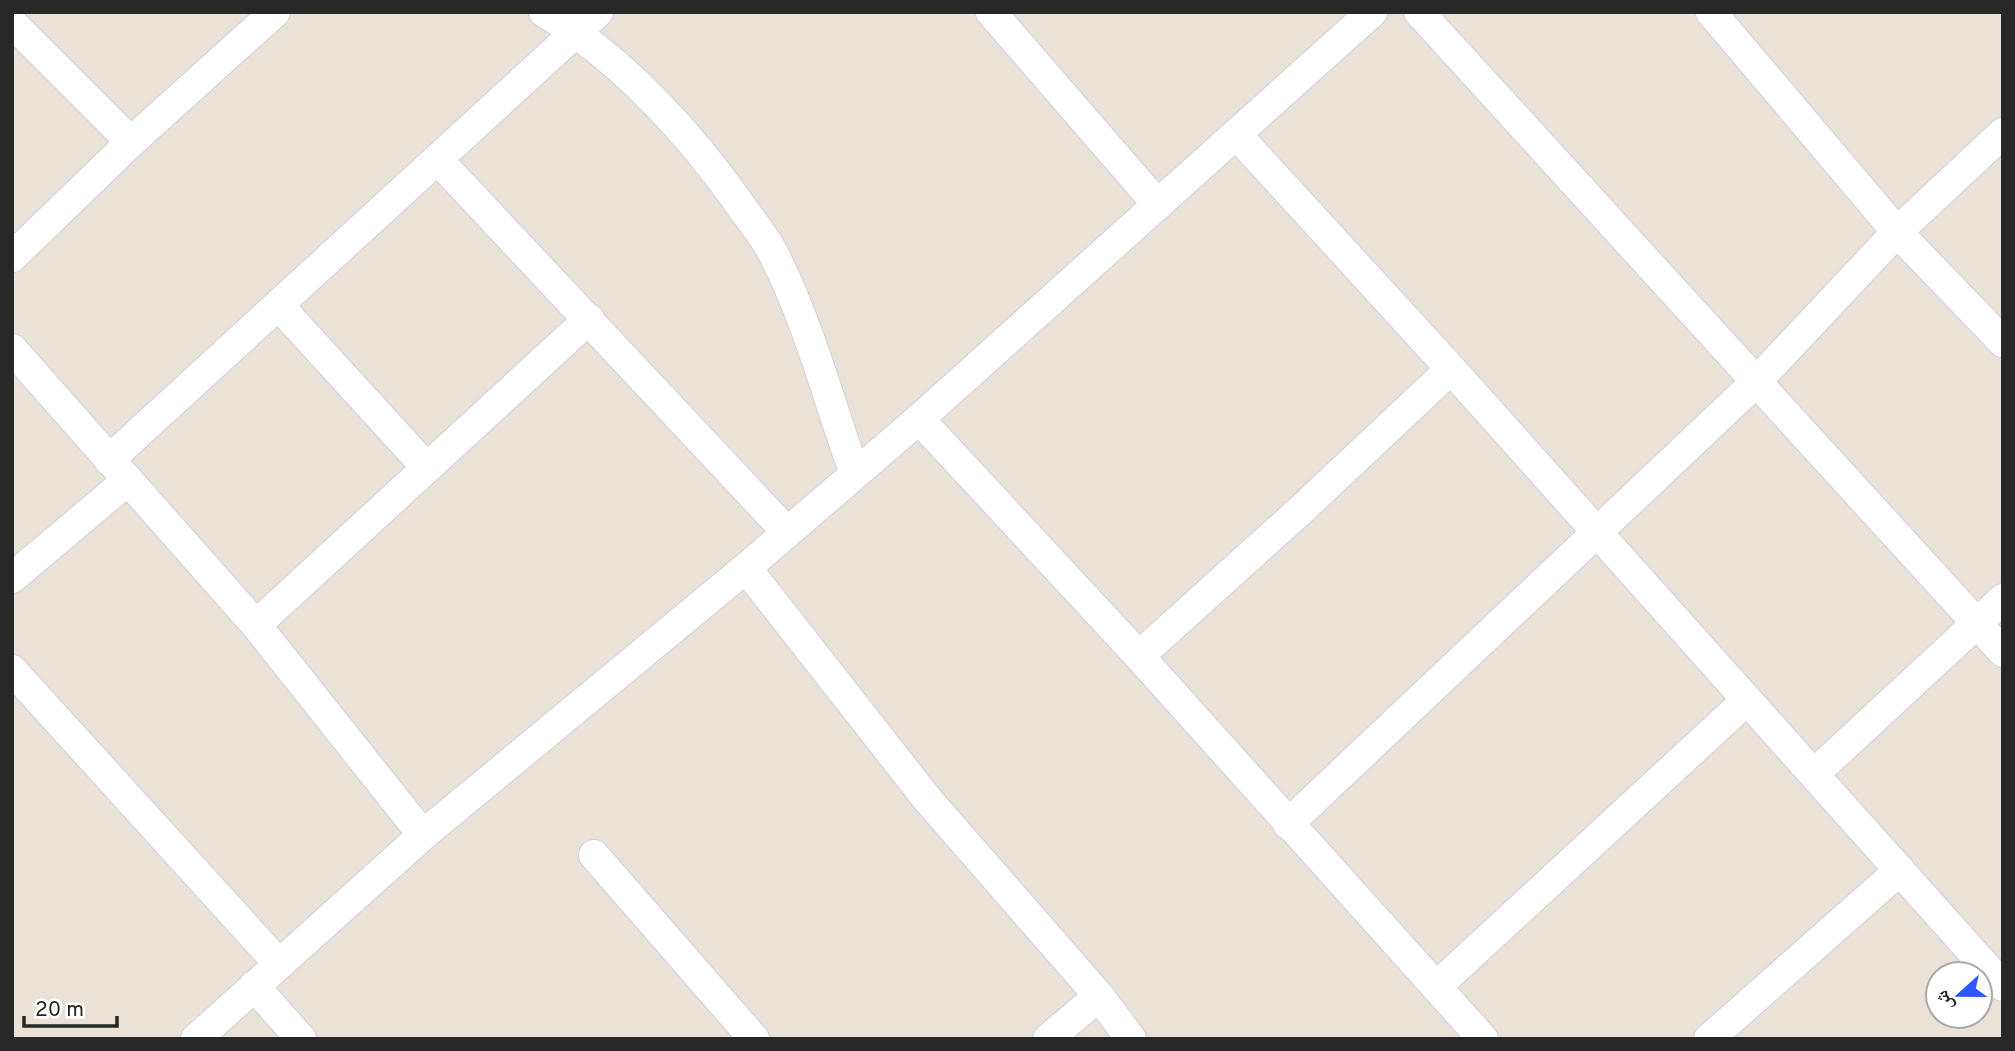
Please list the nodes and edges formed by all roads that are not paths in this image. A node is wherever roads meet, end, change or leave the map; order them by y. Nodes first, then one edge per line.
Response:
1 (275, 12) edge
2 (544, 12) edge
3 (990, 12) edge
4 (1372, 12) edge
5 (1419, 12) edge
6 (1711, 12) edge
7 (588, 22) edge
8 (12, 23) edge
9 (2003, 133) edge
10 (1236, 134) junction
11 (131, 142) junction
12 (439, 161) junction
13 (1158, 205) junction
14 (1897, 232) junction
15 (12, 257) edge
16 (279, 306) junction
17 (589, 319) junction
18 (2003, 342) edge
19 (12, 349) edge
20 (1451, 369) junction
21 (1756, 382) junction
22 (919, 419) junction
23 (426, 468) junction
24 (118, 470) junction
25 (854, 471) junction
26 (786, 531) junction
27 (1599, 533) junction
28 (746, 568) junction
29 (12, 578) edge
30 (2003, 599) edge
31 (1976, 623) junction
32 (256, 625) junction
33 (2003, 652) edge
34 (1139, 656) junction
35 (12, 670) edge
36 (1747, 700) junction
37 (1814, 774) junction
38 (1288, 824) junction
39 (423, 835) junction
40 (594, 855) dead end
41 (1900, 870) junction
42 (279, 964) junction
43 (254, 986) junction
44 (2003, 986) edge
45 (1436, 987) junction
46 (1099, 996) junction
47 (737, 1033) edge
48 (197, 1039) edge
49 (301, 1039) edge
50 (1048, 1039) edge
51 (1131, 1039) edge
52 (1483, 1039) edge
53 (1709, 1039) edge

1 - 11 street
2 - 7 street
3 - 13 street
4 - 10 street
5 - 21 street
6 - 14 street
7 - 12 street
7 - 25 street
8 - 11 street
9 - 14 street
10 - 13 street
10 - 20 street
11 - 15 street
12 - 16 street
12 - 17 street
13 - 22 street
14 - 18 street
14 - 21 street
16 - 23 street
16 - 24 street
17 - 23 street
17 - 26 street
19 - 24 street
20 - 27 street
20 - 34 street
21 - 27 street
21 - 31 street
22 - 25 street
22 - 34 street
23 - 32 street
24 - 29 street
24 - 32 street
25 - 26 street
26 - 28 street
27 - 36 street
27 - 38 street
28 - 39 street
28 - 46 street
30 - 31 street
31 - 33 street
31 - 37 street
32 - 39 street
34 - 38 street
35 - 42 street
36 - 37 street
36 - 45 street
37 - 41 street
38 - 45 street
39 - 42 street
40 - 47 street
41 - 44 street
41 - 53 street
42 - 43 street
43 - 48 street
43 - 49 street
45 - 52 street
46 - 50 street
46 - 51 street

